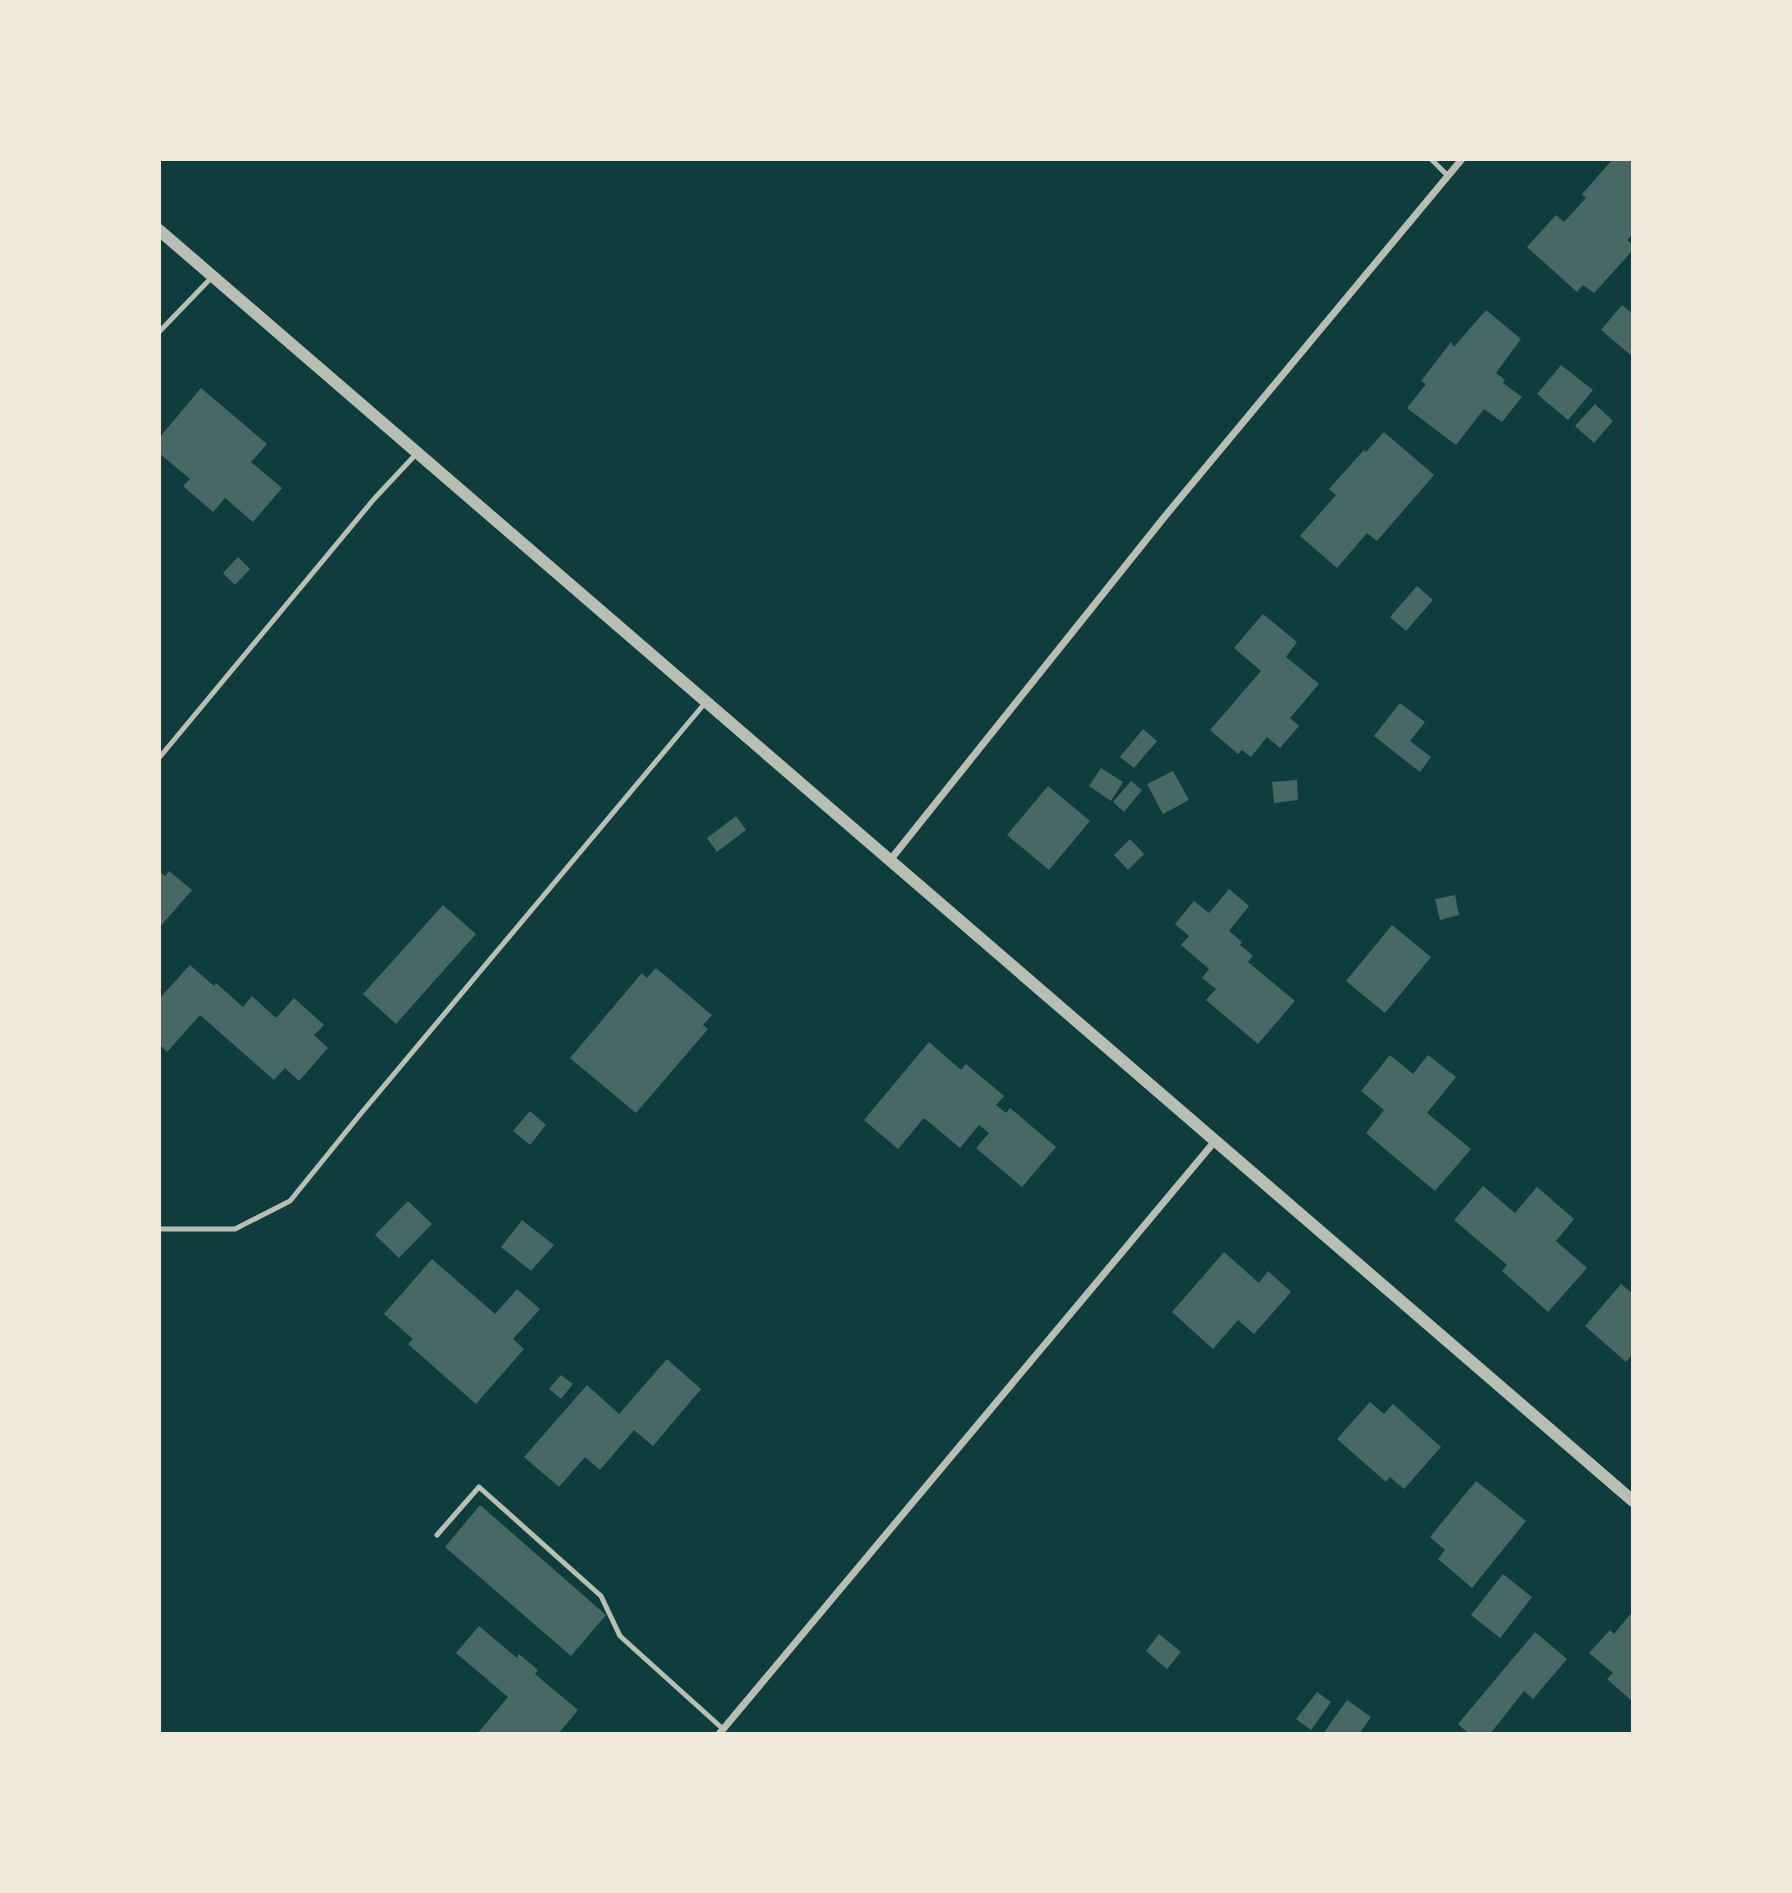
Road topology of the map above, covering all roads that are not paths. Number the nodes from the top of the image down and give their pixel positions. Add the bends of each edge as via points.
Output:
1 (1431, 159) edge
2 (1462, 159) edge
3 (1448, 176) junction
4 (159, 230) edge
5 (213, 276) junction
6 (159, 332) edge
7 (418, 452) junction
8 (707, 701) junction
9 (159, 758) edge
10 (891, 859) junction
11 (1215, 1141) junction
12 (159, 1229) edge
13 (1633, 1501) edge
14 (437, 1535) dead end
15 (721, 1731) edge

1 - 3 lane
2 - 3 street
3 - 10 street via 1166,515
4 - 5 street
5 - 6 lane
5 - 7 street
7 - 8 street
7 - 9 lane
8 - 10 street
8 - 12 lane via 290,1201 235,1229
10 - 11 street
11 - 13 street
11 - 15 street
14 - 15 lane via 480,1487 601,1596 621,1636

